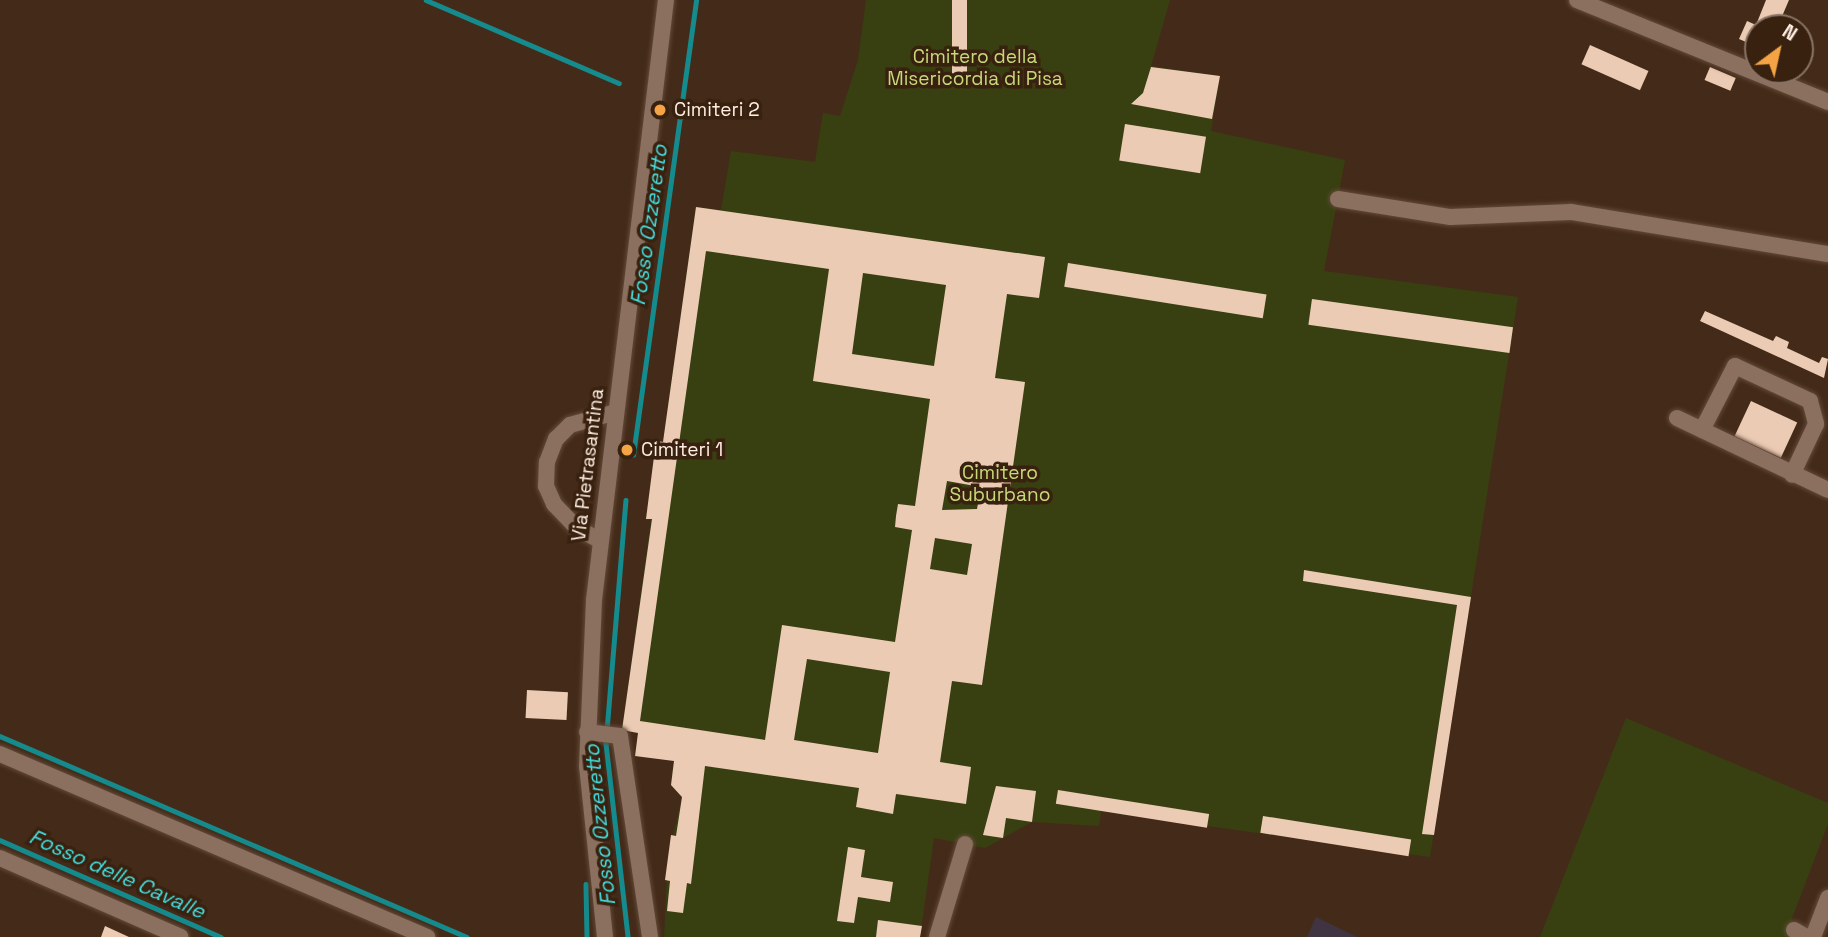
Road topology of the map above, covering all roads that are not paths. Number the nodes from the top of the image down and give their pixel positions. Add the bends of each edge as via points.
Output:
1 (666, 0) edge
2 (1577, 0) edge
3 (1828, 102) edge
4 (1338, 199) dead end
5 (1828, 254) edge
6 (616, 412) junction
7 (1677, 418) dead end
8 (1702, 430) junction
9 (1792, 475) junction
10 (1828, 490) edge
11 (600, 540) junction
12 (592, 733) junction
13 (0, 754) edge
14 (965, 844) dead end
15 (0, 858) edge
16 (1828, 898) edge
17 (181, 937) edge
18 (427, 937) edge
19 (605, 937) edge
20 (650, 937) edge
21 (937, 937) edge
22 (1813, 937) edge

1 - 6 street, Via Pietrasantina
2 - 3 street
4 - 5 street via 1451,217 1571,212
6 - 11 street, Via Pietrasantina
6 - 11 street via 570,425 556,439 547,462 546,486 554,504 577,528
7 - 8 street
8 - 9 street
8 - 9 street via 1735,366 1810,401 1816,424
9 - 10 street
11 - 12 street, Via Pietrasantina
12 - 19 street, Via Pietrasantina
12 - 20 street via 620,736
13 - 18 street
14 - 21 street
15 - 17 street
16 - 22 street

